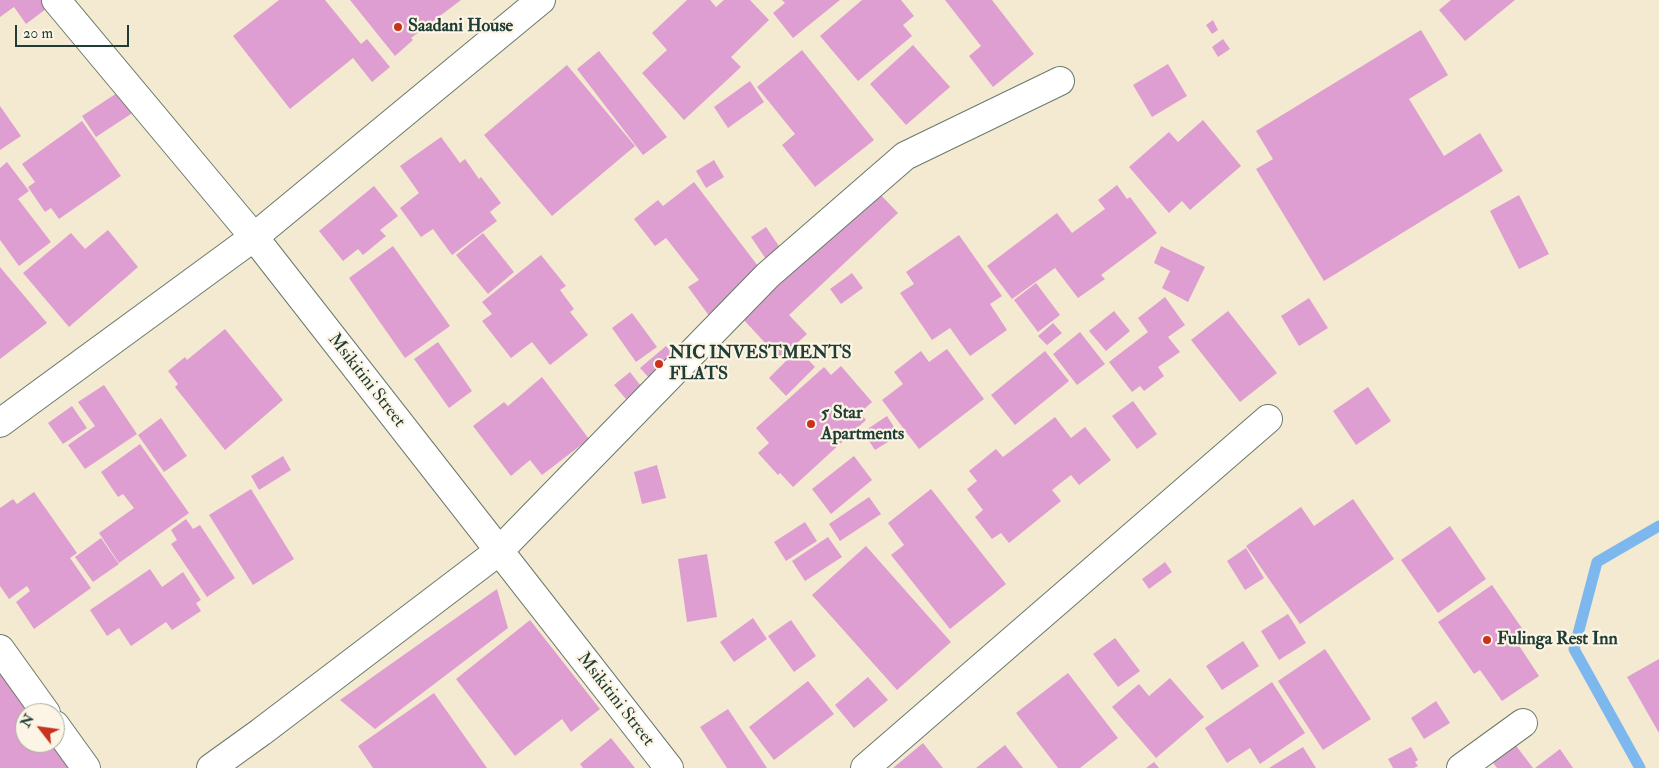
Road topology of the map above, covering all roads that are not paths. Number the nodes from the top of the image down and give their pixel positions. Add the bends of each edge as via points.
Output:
1 (56, 0) edge
2 (541, 0) edge
3 (1060, 81) dead end
4 (254, 237) junction
5 (1268, 419) dead end
6 (0, 423) edge
7 (499, 551) junction
8 (0, 649) edge
9 (39, 703) edge
10 (1523, 723) dead end
11 (65, 739) edge
12 (86, 768) edge
13 (211, 768) edge
14 (668, 768) edge
15 (865, 768) edge
16 (1461, 768) edge

1 - 4 street, Msikitini Street
2 - 4 street
3 - 7 street via 905,156 768,275
4 - 6 street
4 - 7 street, Msikitini Street
5 - 15 street
7 - 13 street
7 - 14 street, Msikitini Street
8 - 9 street
10 - 16 street
11 - 12 street

